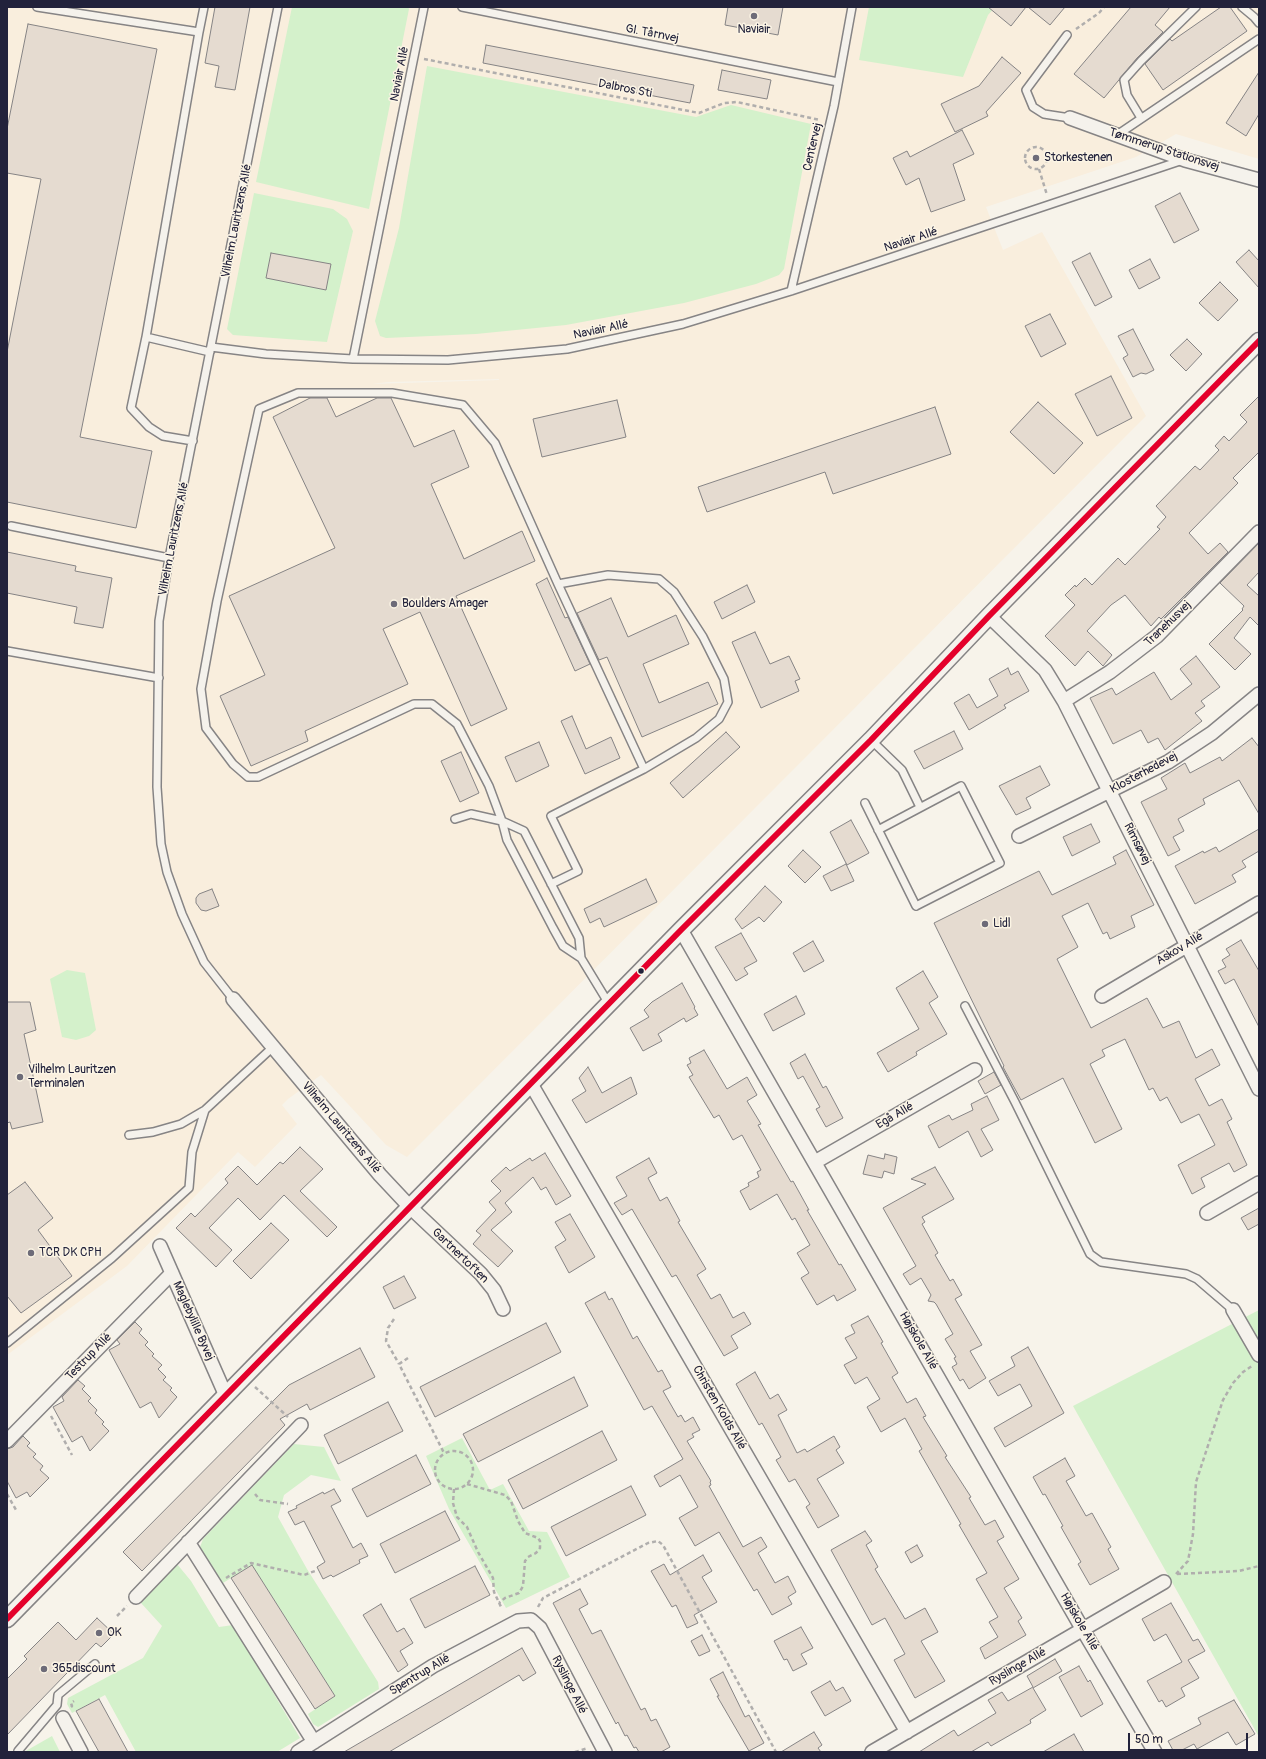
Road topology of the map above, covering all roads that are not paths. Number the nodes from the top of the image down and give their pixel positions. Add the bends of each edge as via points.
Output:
1 (37, 7) edge
2 (204, 7) edge
3 (278, 7) edge
4 (424, 7) edge
5 (462, 7) edge
6 (852, 7) edge
7 (1196, 7) edge
8 (1242, 7) edge
9 (1259, 23) edge
10 (199, 32) junction
11 (1067, 35) road end
12 (1259, 39) edge
13 (838, 82) junction
14 (1070, 118) joint
15 (1141, 118) junction
16 (1116, 135) junction
17 (1185, 160) junction
18 (1259, 180) edge
19 (791, 291) junction
20 (146, 337) junction
21 (1259, 341) edge
22 (211, 349) junction
23 (353, 359) junction
24 (193, 441) junction
25 (11, 526) dead end
26 (1259, 532) edge
27 (169, 558) junction
28 (558, 584) junction
29 (989, 616) junction
30 (7, 651) edge
31 (159, 678) junction
32 (1259, 694) edge
33 (1064, 701) junction
34 (871, 740) junction
35 (644, 769) junction
36 (1111, 791) junction
37 (865, 803) dead end
38 (920, 807) junction
39 (455, 819) dead end
40 (502, 821) junction
41 (878, 830) junction
42 (1018, 836) dead end
43 (551, 884) junction
44 (1259, 903) edge
45 (681, 930) junction
46 (1188, 944) junction
47 (581, 958) junction
48 (1102, 996) dead end
49 (233, 999) joint
50 (609, 1004) junction
51 (965, 1006) dead end
52 (273, 1048) junction
53 (975, 1070) dead end
54 (531, 1084) junction
55 (1259, 1089) edge
56 (205, 1110) junction
57 (129, 1135) dead end
58 (815, 1162) junction
59 (1259, 1183) edge
60 (410, 1207) junction
61 (1207, 1213) dead end
62 (160, 1246) dead end
63 (172, 1273) junction
64 (503, 1309) dead end
65 (1233, 1310) joint
66 (7, 1343) edge
67 (1256, 1360) edge
68 (226, 1396) junction
69 (300, 1426) road end
70 (7, 1441) edge
71 (188, 1542) junction
72 (1164, 1582) road end
73 (136, 1598) dead end
74 (7, 1619) edge
75 (531, 1620) joint
76 (1083, 1630) junction
77 (95, 1664) dead end
78 (63, 1718) dead end
79 (906, 1732) junction
80 (314, 1742) junction
81 (18, 1751) dead end
82 (82, 1752) edge
83 (298, 1752) edge
84 (605, 1752) edge
85 (872, 1752) edge
86 (1155, 1752) edge

1 - 10 lane
2 - 10 lane
3 - 22 lane, Vilhelm Lauritzens Allé
4 - 23 lane, Naviair Allé
5 - 13 lane, Gl. Tårnvej
6 - 13 lane, Centervej
7 - 15 lane via 1124,80 1127,95
8 - 9 lane
10 - 20 lane
11 - 14 lane via 1026,90 1033,107 1044,114
12 - 15 lane
13 - 19 lane, Centervej
14 - 16 street, Tømmerup Stationsvej
15 - 16 lane
16 - 17 street, Tømmerup Stationsvej
17 - 18 street, Tømmerup Stationsvej
17 - 19 lane, Naviair Allé
19 - 23 lane, Naviair Allé via 683,324 567,349 448,360
20 - 22 lane
20 - 24 lane via 131,408 149,427 163,436
21 - 29 street
22 - 23 lane
22 - 24 lane, Vilhelm Lauritzens Allé
24 - 27 lane, Vilhelm Lauritzens Allé
25 - 27 lane
26 - 33 street, Tranehusvej via 1157,636 1110,672
27 - 31 lane, Vilhelm Lauritzens Allé via 159,622
28 - 35 lane
28 - 35 lane via 608,575 659,579 674,592 703,637 724,679 728,702 718,719 696,738
28 - 40 lane via 495,443 463,406 392,393 298,393 259,409 217,601 201,689 206,728 233,764 248,777 258,777 414,704 432,704 457,724 489,786
29 - 33 street, Rimsøvej via 1045,670
29 - 34 street
30 - 31 lane
31 - 49 lane, Vilhelm Lauritzens Allé via 158,787 161,844 167,872 182,914 204,962
32 - 36 street, Klosterhedevej via 1199,742 1168,762
33 - 36 street, Rimsøvej
34 - 38 lane via 902,770
34 - 45 street
35 - 43 lane via 551,816 578,871
36 - 42 street, Klosterhedevej
36 - 46 street, Rimsøvej
37 - 41 lane
38 - 41 lane
38 - 41 lane via 961,786 1000,863 916,906
39 - 40 lane via 471,814
40 - 43 lane via 524,831
40 - 47 lane via 507,840 563,946
43 - 47 lane via 579,938
44 - 46 street, Askov Allé
45 - 50 street
45 - 58 street, Højskole Allé
46 - 48 street, Askov Allé
46 - 55 street, Rimsøvej
47 - 50 lane
49 - 52 street, Vilhelm Lauritzens Allé
50 - 54 street
51 - 65 lane via 1090,1254 1101,1262 1186,1274
52 - 56 lane
52 - 60 street, Vilhelm Lauritzens Allé
53 - 58 street, Egå Allé
54 - 60 street
54 - 79 street, Christen Kolds Allé
56 - 57 lane via 181,1124 153,1132
56 - 66 lane via 192,1152 189,1188 112,1258
58 - 76 street, Højskole Allé
59 - 61 street
60 - 64 street, Gartnertoften via 481,1274 494,1290
60 - 68 street
62 - 63 street, Maglebylille Byvej
63 - 68 street, Maglebylille Byvej
63 - 70 street, Testrup Allé
65 - 67 street
68 - 74 street
69 - 71 street
71 - 73 street
71 - 80 street
72 - 76 street, Ryslinge Allé
75 - 80 street, Spentrup Allé via 518,1621 433,1666
75 - 84 street, Ryslinge Allé via 540,1628
76 - 79 street, Ryslinge Allé
76 - 86 street, Højskole Allé
77 - 81 lane via 58,1695 57,1705
78 - 82 street
79 - 85 street, Ryslinge Allé
80 - 83 street, Spentrup Allé

